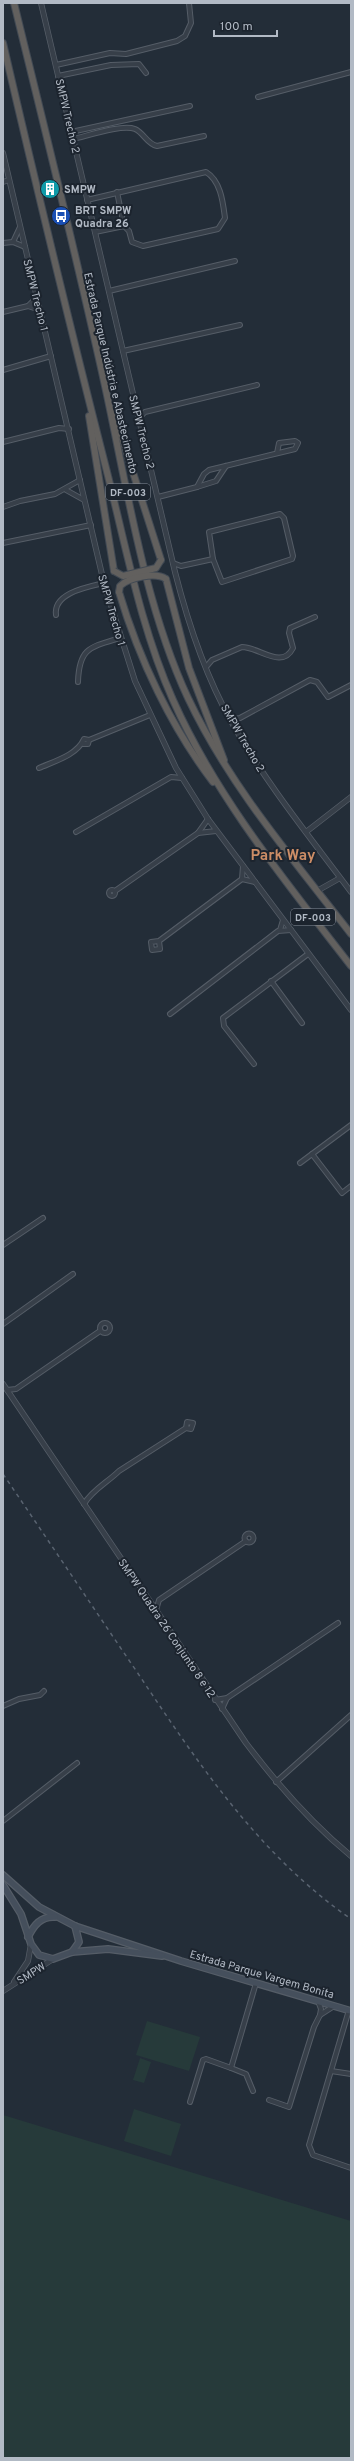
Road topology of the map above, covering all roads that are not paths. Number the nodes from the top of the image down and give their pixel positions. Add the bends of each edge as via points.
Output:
1 (40, 3) edge
2 (189, 3) edge
3 (15, 4) edge
4 (3, 43) edge
5 (56, 65) junction
6 (351, 72) edge
7 (146, 73) dead end
8 (58, 76) junction
9 (258, 96) dead end
10 (190, 106) dead end
11 (71, 132) junction
12 (204, 136) dead end
13 (73, 139) junction
14 (3, 153) edge
15 (10, 180) junction
16 (3, 182) edge
17 (117, 192) junction
18 (87, 200) junction
19 (124, 226) junction
20 (20, 227) junction
21 (95, 232) junction
22 (13, 242) junction
23 (3, 243) edge
24 (25, 247) junction
25 (235, 261) dead end
26 (109, 291) junction
27 (37, 297) junction
28 (28, 306) junction
29 (40, 310) junction
30 (3, 312) edge
31 (240, 325) dead end
32 (123, 351) junction
33 (51, 356) junction
34 (3, 370) edge
35 (105, 385) junction
36 (257, 385) dead end
37 (85, 390) junction
38 (137, 409) junction
39 (145, 412) junction
40 (139, 418) junction
41 (67, 422) junction
42 (59, 428) junction
43 (69, 429) junction
44 (3, 442) edge
45 (277, 453) junction
46 (226, 466) junction
47 (80, 480) junction
48 (197, 488) junction
49 (66, 490) junction
50 (158, 497) junction
51 (84, 500) junction
52 (3, 507) edge
53 (91, 525) junction
54 (3, 543) edge
55 (213, 559) junction
56 (173, 563) junction
57 (181, 566) junction
58 (175, 572) junction
59 (104, 582) junction
60 (56, 615) dead end
61 (315, 617) dead end
62 (120, 638) junction
63 (202, 659) junction
64 (212, 660) junction
65 (206, 667) junction
66 (78, 682) dead end
67 (351, 685) edge
68 (150, 715) junction
69 (240, 718) junction
70 (230, 720) junction
71 (234, 726) junction
72 (225, 766) junction
73 (39, 768) dead end
74 (176, 768) junction
75 (171, 777) junction
76 (182, 778) junction
77 (223, 793) junction
78 (351, 797) edge
79 (208, 819) junction
80 (216, 830) junction
81 (76, 832) dead end
82 (306, 832) junction
83 (198, 833) junction
84 (243, 866) junction
85 (340, 878) junction
86 (242, 879) junction
87 (255, 882) junction
88 (115, 891) dead end
89 (318, 891) junction
90 (351, 892) edge
91 (283, 920) junction
92 (280, 930) junction
93 (291, 930) junction
94 (351, 934) edge
95 (159, 941) dead end
96 (308, 954) junction
97 (351, 966) edge
98 (271, 981) junction
99 (351, 1010) edge
100 (170, 1014) dead end
101 (302, 1022) dead end
102 (254, 1064) dead end
103 (351, 1125) edge
104 (312, 1154) junction
105 (300, 1163) dead end
106 (351, 1186) edge
107 (43, 1218) dead end
108 (3, 1245) edge
109 (73, 1274) dead end
110 (3, 1324) edge
111 (100, 1331) dead end
112 (3, 1384) edge
113 (7, 1390) junction
114 (16, 1390) junction
115 (12, 1398) junction
116 (186, 1428) dead end
117 (89, 1495) junction
118 (79, 1496) junction
119 (84, 1504) junction
120 (246, 1541) dead end
121 (148, 1599) junction
122 (159, 1601) junction
123 (156, 1610) junction
124 (338, 1623) dead end
125 (44, 1691) dead end
126 (227, 1698) junction
127 (215, 1700) junction
128 (3, 1706) edge
129 (222, 1709) junction
130 (351, 1715) edge
131 (77, 1763) dead end
132 (276, 1782) junction
133 (3, 1821) edge
134 (351, 1856) edge
135 (3, 1875) edge
136 (3, 1885) edge
137 (55, 1916) junction
138 (75, 1926) junction
139 (28, 1937) junction
140 (30, 1944) junction
141 (72, 1952) junction
142 (168, 1956) junction
143 (53, 1959) junction
144 (256, 1983) junction
145 (8, 1988) junction
146 (3, 1991) edge
147 (318, 2000) junction
148 (334, 2005) junction
149 (350, 2010) edge
150 (320, 2016) junction
151 (231, 2068) junction
152 (331, 2071) junction
153 (351, 2074) edge
154 (253, 2091) dead end
155 (269, 2100) dead end
156 (190, 2102) dead end
157 (351, 2168) edge

1 - 5 street, SMPW Trecho 2
2 - 5 street via 191,23 185,36 177,41 126,54 110,53
3 - 35 highway, Estrada Parque Indústria e Abastecimento / DF-003
4 - 37 highway, DF-003
5 - 8 street, SMPW Trecho 2
6 - 9 street
7 - 8 street via 139,64 111,65
8 - 11 street, SMPW Trecho 2
10 - 11 street
11 - 13 street, SMPW Trecho 2
12 - 13 street via 157,146 139,132 125,127
13 - 18 street, SMPW Trecho 2
14 - 15 street, SMPW Trecho 1
15 - 16 street
15 - 20 street, SMPW Trecho 1
17 - 18 street
17 - 19 street
17 - 19 street via 206,172 215,180 222,199 225,218 218,229 143,246 132,242 129,231
18 - 21 street, SMPW Trecho 2
19 - 21 street
20 - 22 street
20 - 24 street, SMPW Trecho 1
21 - 26 street, SMPW Trecho 2
22 - 23 street
22 - 24 street
24 - 27 street, SMPW Trecho 1
25 - 26 street
26 - 32 street, SMPW Trecho 2
27 - 28 street
27 - 29 street, SMPW Trecho 1
28 - 29 street
28 - 30 street
29 - 33 street, SMPW Trecho 1
31 - 32 street
32 - 38 street, SMPW Trecho 2
33 - 34 street
33 - 41 street, SMPW Trecho 1
35 - 37 highway, bridge via 161,560 156,568 123,576 114,571
35 - 72 highway, Estrada Parque Indústria e Abastecimento / DF-003 via 148,580 165,637 186,695
36 - 39 street
37 - 77 highway, DF-003 via 153,653 193,741
38 - 39 street
38 - 40 street, SMPW Trecho 2
39 - 40 street
40 - 50 street, SMPW Trecho 2
41 - 42 street
41 - 43 street, SMPW Trecho 1
42 - 43 street
42 - 44 street
43 - 47 street, SMPW Trecho 1
45 - 45 street via 279,443 298,443 295,449
45 - 46 street
46 - 48 street via 216,481
46 - 48 street via 207,472
47 - 49 street
47 - 51 street, SMPW Trecho 1
48 - 50 street
49 - 51 street
49 - 52 street
50 - 56 street, SMPW Trecho 2
51 - 53 street, SMPW Trecho 1
53 - 54 street
53 - 59 street, SMPW Trecho 1
55 - 55 street via 224,583 290,560 293,556 283,516 280,514 210,531
55 - 57 street
56 - 57 street
56 - 58 street, SMPW Trecho 2
57 - 58 street
58 - 63 street, SMPW Trecho 2
59 - 60 street via 71,593 55,608
59 - 62 street, SMPW Trecho 1
61 - 64 street via 290,628 293,648 286,655 273,658 242,647
62 - 66 street via 95,646 86,653 78,664
62 - 68 street, SMPW Trecho 1
63 - 64 street
63 - 65 street, SMPW Trecho 2
64 - 65 street
65 - 70 street, SMPW Trecho 2
67 - 69 street via 328,697 317,682 310,680
68 - 73 street via 89,740 88,744 83,744 74,752
68 - 74 street, SMPW Trecho 1
69 - 70 street
69 - 71 street
70 - 71 street, SMPW Trecho 2
71 - 82 street, SMPW Trecho 2 via 271,786
72 - 77 highway, bridge via 224,757 189,668 166,579 155,574 131,580 120,586 119,592 140,651 172,717 203,770
72 - 89 highway, Estrada Parque Indústria e Abastecimento / DF-003 via 256,813
74 - 75 street
74 - 76 street, SMPW Trecho 1
75 - 76 street
75 - 81 street
76 - 79 street, SMPW Trecho 1
77 - 97 highway, DF-003
78 - 82 street
79 - 80 street, SMPW Trecho 1
79 - 83 street
80 - 83 street
80 - 84 street, SMPW Trecho 1
82 - 85 street, SMPW Trecho 2
83 - 88 street
84 - 86 street
84 - 87 street, SMPW Trecho 1
85 - 89 street
85 - 90 street, SMPW Trecho 2
86 - 87 street
86 - 95 street
87 - 91 street, SMPW Trecho 1
89 - 94 highway, Estrada Parque Indústria e Abastecimento / DF-003
91 - 92 street
91 - 93 street, SMPW Trecho 1
92 - 93 street
92 - 100 street
93 - 96 street, SMPW Trecho 1
96 - 98 street
96 - 99 street, SMPW Trecho 1
98 - 101 street
98 - 102 street via 222,1018 224,1026
103 - 104 street
104 - 105 street
104 - 106 street via 342,1193
107 - 108 street
109 - 110 street
111 - 114 street
112 - 113 street, SMPW Quadra 26 Conjunto 8 e 12
113 - 114 street
113 - 115 street, SMPW Quadra 26 Conjunto 8 e 12
114 - 115 street
115 - 118 street, SMPW Quadra 26 Conjunto 8 e 12
116 - 117 street via 119,1471 113,1479
117 - 118 street
117 - 119 street
118 - 119 street, SMPW Quadra 26 Conjunto 8 e 12
119 - 121 street, SMPW Quadra 26 Conjunto 8 e 12
120 - 122 street
121 - 122 street
121 - 123 street, SMPW Quadra 26 Conjunto 8 e 12
122 - 123 street
123 - 127 street, SMPW Quadra 26 Conjunto 8 e 12
124 - 126 street
125 - 128 street via 40,1695 19,1699
126 - 127 street
126 - 129 street
127 - 129 street, SMPW Quadra 26 Conjunto 8 e 12
129 - 132 street, SMPW Quadra 26 Conjunto 8 e 12
130 - 132 street
131 - 133 street
132 - 134 street, SMPW Quadra 26 Conjunto 8 e 12
135 - 137 main road, Estrada Parque Vargem Bonita via 26,1897
136 - 139 main road via 21,1914
137 - 138 main road, Estrada Parque Vargem Bonita
137 - 139 main road via 42,1919 35,1924
138 - 141 main road via 78,1942
138 - 142 main road, Estrada Parque Vargem Bonita
139 - 140 main road
140 - 143 main road via 39,1955
140 - 145 street, SMPW via 28,1961
141 - 142 main road, Estrada Parque Vargem Bonita via 108,1949
141 - 143 main road, Estrada Parque Vargem Bonita
142 - 144 main road, Estrada Parque Vargem Bonita
143 - 145 street, SMPW
144 - 147 main road, Estrada Parque Vargem Bonita
144 - 151 street
145 - 146 street, SMPW
147 - 148 main road, Estrada Parque Vargem Bonita
147 - 150 street
148 - 149 main road, Estrada Parque Vargem Bonita
148 - 150 street
149 - 152 street
150 - 155 street via 314,2027 289,2107
151 - 154 street via 246,2074
151 - 156 street via 203,2060
152 - 153 street
152 - 157 street via 309,2145 313,2155

